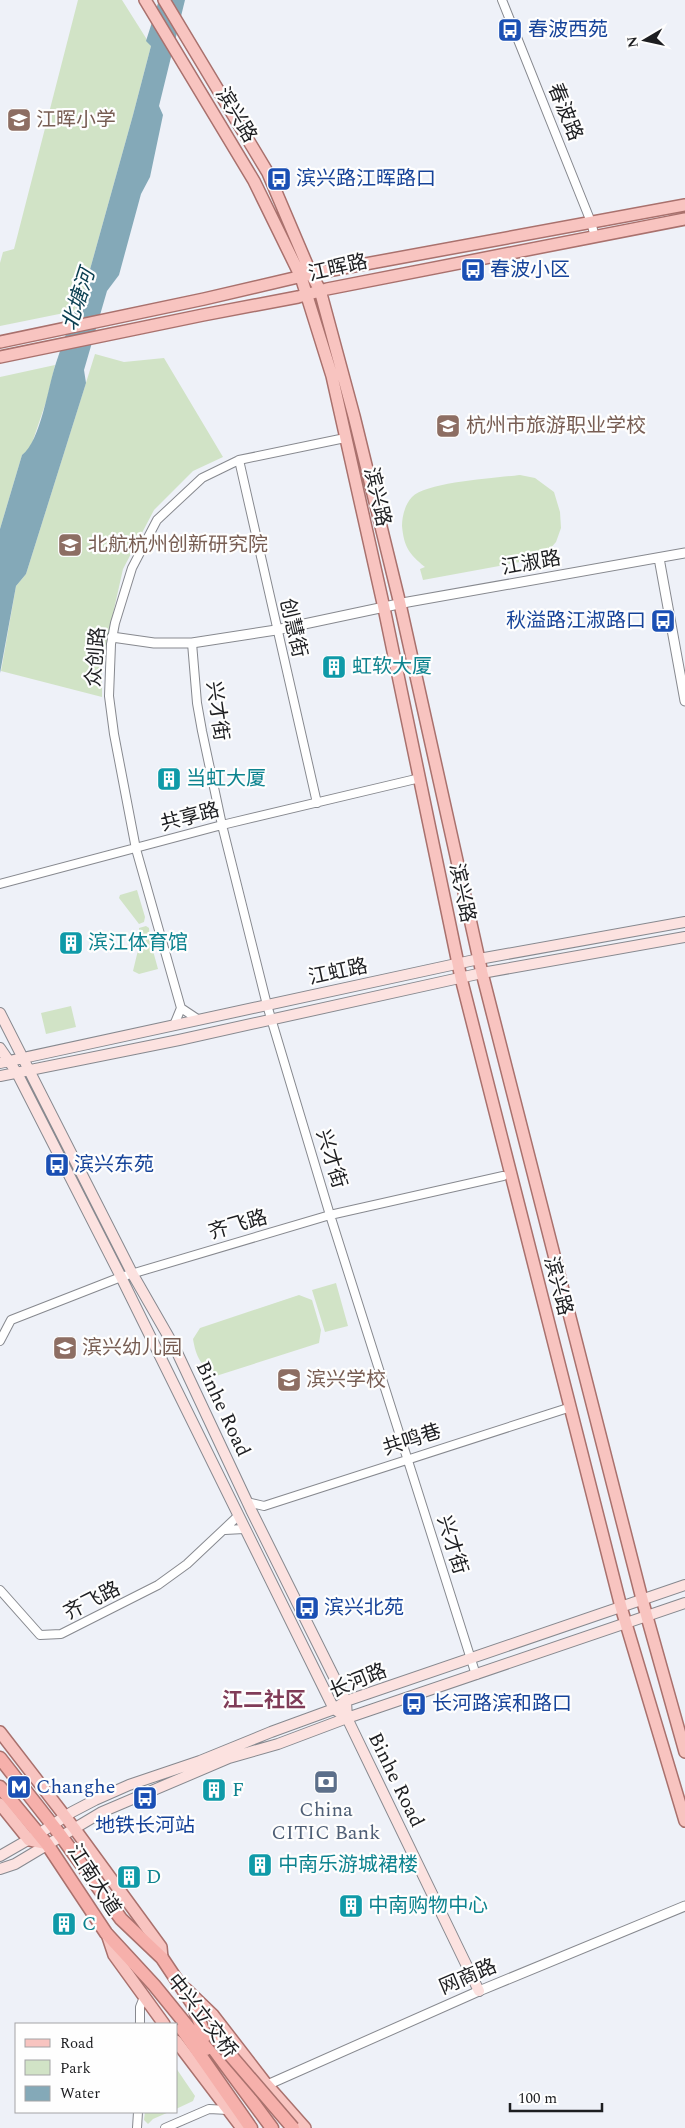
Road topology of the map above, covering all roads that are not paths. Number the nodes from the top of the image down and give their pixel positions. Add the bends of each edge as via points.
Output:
1 (145, 0) edge
2 (164, 0) edge
3 (502, 0) edge
4 (685, 204) edge
5 (685, 219) edge
6 (591, 222) junction
7 (595, 236) junction
8 (306, 275) junction
9 (320, 290) junction
10 (306, 295) junction
11 (0, 342) edge
12 (0, 358) edge
13 (345, 438) junction
14 (238, 460) junction
15 (685, 553) edge
16 (659, 558) junction
17 (400, 604) junction
18 (384, 608) junction
19 (276, 630) junction
20 (112, 637) junction
21 (192, 642) junction
22 (685, 701) edge
23 (420, 778) junction
24 (317, 803) junction
25 (222, 825) junction
26 (136, 849) junction
27 (0, 884) edge
28 (685, 922) edge
29 (685, 937) edge
30 (479, 959) junction
31 (458, 964) junction
32 (482, 973) junction
33 (461, 978) junction
34 (267, 1005) junction
35 (181, 1008) junction
36 (0, 1013) edge
37 (272, 1019) junction
38 (199, 1020) junction
39 (174, 1025) junction
40 (0, 1048) edge
41 (23, 1059) junction
42 (4, 1062) edge
43 (29, 1070) junction
44 (17, 1073) junction
45 (0, 1076) edge
46 (503, 1176) dead end
47 (330, 1215) junction
48 (132, 1273) junction
49 (121, 1277) junction
50 (0, 1341) edge
51 (571, 1407) junction
52 (408, 1458) junction
53 (247, 1502) junction
54 (264, 1506) junction
55 (238, 1516) junction
56 (256, 1521) junction
57 (244, 1529) junction
58 (225, 1530) junction
59 (685, 1585) edge
60 (0, 1590) edge
61 (642, 1599) junction
62 (685, 1603) edge
63 (621, 1607) junction
64 (647, 1616) junction
65 (626, 1624) junction
66 (470, 1659) junction
67 (476, 1675) junction
68 (346, 1701) junction
69 (334, 1709) junction
70 (346, 1718) junction
71 (0, 1732) edge
72 (685, 1752) edge
73 (0, 1758) edge
74 (0, 1787) edge
75 (0, 1804) edge
76 (64, 1817) junction
77 (685, 1821) edge
78 (74, 1828) junction
79 (56, 1831) junction
80 (39, 1839) junction
81 (0, 1856) edge
82 (0, 1869) edge
83 (685, 1906) edge
84 (106, 1932) junction
85 (162, 1958) junction
86 (178, 1980) junction
87 (479, 1991) junction
88 (144, 1996) junction
89 (154, 2010) junction
90 (140, 2014) junction
91 (140, 2023) edge
92 (163, 2023) edge
93 (204, 2042) junction
94 (178, 2044) edge
95 (267, 2085) junction
96 (209, 2086) junction
97 (209, 2109) junction
98 (228, 2110) junction
99 (138, 2113) edge
100 (137, 2128) edge
101 (165, 2128) edge
102 (242, 2128) edge
103 (252, 2128) edge
104 (263, 2128) edge
105 (272, 2128) edge
106 (293, 2128) edge
107 (305, 2128) edge

1 - 8 main road, 滨兴路 via 254,181
2 - 8 main road, 滨兴路 via 268,173
3 - 6 street, 春波路
4 - 6 main road, 江晖路
5 - 7 main road, 江晖路
6 - 7 street, 春波路
6 - 8 main road, 江晖路
7 - 9 main road, 江晖路
8 - 9 main road, 滨兴路
8 - 10 main road, 滨兴路
8 - 11 main road, 江晖路
9 - 10 main road, 江晖路
9 - 17 main road, 滨兴路
10 - 12 main road, 江晖路
10 - 13 main road, 滨兴路 via 332,376
13 - 14 street, 众创路
13 - 18 main road, 滨兴路
14 - 19 street, 创慧街
14 - 20 street, 众创路 via 202,478 157,520 132,568
15 - 16 street, 江淑路
16 - 17 street, 江淑路
16 - 22 street
17 - 18 street, 江淑路
17 - 30 main road, 滨兴路
18 - 19 street, 江淑路
18 - 23 main road, 滨兴路
19 - 21 street, 江淑路
19 - 24 street, 创慧街
20 - 21 street, 江淑路 via 154,643
20 - 26 street, 众创路 via 109,696
21 - 25 street, 兴才街 via 200,722
23 - 24 street, 共享路
23 - 31 main road, 滨兴路
24 - 25 street, 共享路
25 - 26 street, 共享路
25 - 34 street, 兴才街
26 - 27 street, 共享路
26 - 35 street, 众创路
28 - 30 main road, 江虹路
29 - 32 main road, 江虹路
30 - 31 main road, 江虹路
30 - 32 main road, 滨兴路
31 - 33 main road, 滨兴路
31 - 34 main road, 江虹路
32 - 33 main road, 江虹路
32 - 61 main road, 滨兴路
33 - 37 main road, 江虹路
33 - 51 main road, 滨兴路
34 - 37 street, 兴才街
34 - 38 main road, 江虹路
35 - 38 street
35 - 39 street
36 - 41 main road, Binhe Road
37 - 43 main road, 江虹路
37 - 47 street, 兴才街
38 - 39 main road, 江虹路
39 - 41 main road, 江虹路
40 - 42 main road, Binhe Road
41 - 42 main road, 江虹路
41 - 43 main road, Binhe Road
42 - 44 main road, Binhe Road
43 - 44 main road, 江虹路
43 - 48 main road, Binhe Road
44 - 45 main road, 江虹路
44 - 49 main road, Binhe Road
46 - 47 street, 齐飞路
47 - 48 street, 齐飞路
47 - 52 street, 兴才街
48 - 49 street, 齐飞路
48 - 53 main road, Binhe Road via 175,1348
49 - 50 street, 齐飞路 via 11,1320
49 - 55 main road, Binhe Road
51 - 52 street, 共鸣巷
51 - 63 main road, 滨兴路
52 - 54 street, 共鸣巷
52 - 66 street, 兴才街
53 - 54 street
53 - 56 main road, Binhe Road
54 - 56 street
55 - 57 main road, Binhe Road
55 - 58 street, 齐飞路
56 - 68 main road, Binhe Road
57 - 58 street
57 - 69 main road, Binhe Road
58 - 60 street, 齐飞路 via 158,1585 61,1634 40,1634
59 - 61 main road, 长河路
61 - 63 main road, 长河路
61 - 64 main road, 滨兴路
62 - 64 main road, 长河路
63 - 65 main road, 滨兴路
63 - 66 main road, 长河路
64 - 65 main road, 长河路
64 - 72 main road, 滨兴路
65 - 67 main road, 长河路
65 - 77 main road, 滨兴路
66 - 67 street, 兴才街
66 - 68 main road, 长河路
67 - 70 main road, 长河路
68 - 69 main road, 长河路
68 - 70 main road, Binhe Road
69 - 70 main road, Binhe Road
69 - 76 main road, 长河路 via 129,1785
70 - 78 main road, 长河路 via 278,1744 229,1758 102,1812
70 - 87 main road, Binhe Road
71 - 76 main road
73 - 79 highway
74 - 80 highway, 江南大道
75 - 80 main road
76 - 78 main road
76 - 79 main road, 长河路
78 - 79 main road, 长河路
78 - 85 main road via 161,1947
79 - 80 main road, 长河路
79 - 85 highway via 121,1919
80 - 81 main road, 长河路
80 - 82 main road, 长河路 via 15,1864
80 - 84 highway, 江南大道
83 - 87 street, 网商路
84 - 88 main road, 江南大道 via 114,1955
84 - 93 highway, 中兴立交桥
85 - 86 highway
86 - 93 highway via 192,2003
86 - 95 main road via 213,2015
87 - 95 street, 网商路
88 - 89 main road, 江南大道
88 - 90 street
89 - 90 street
89 - 92 main road, 江南大道
90 - 91 street
93 - 103 highway
93 - 104 highway, 中兴立交桥
93 - 105 highway
93 - 106 highway, bridge
94 - 96 main road
95 - 107 main road
96 - 97 street via 212,2096
96 - 98 main road
97 - 98 street
97 - 101 street
98 - 102 main road
99 - 100 street

